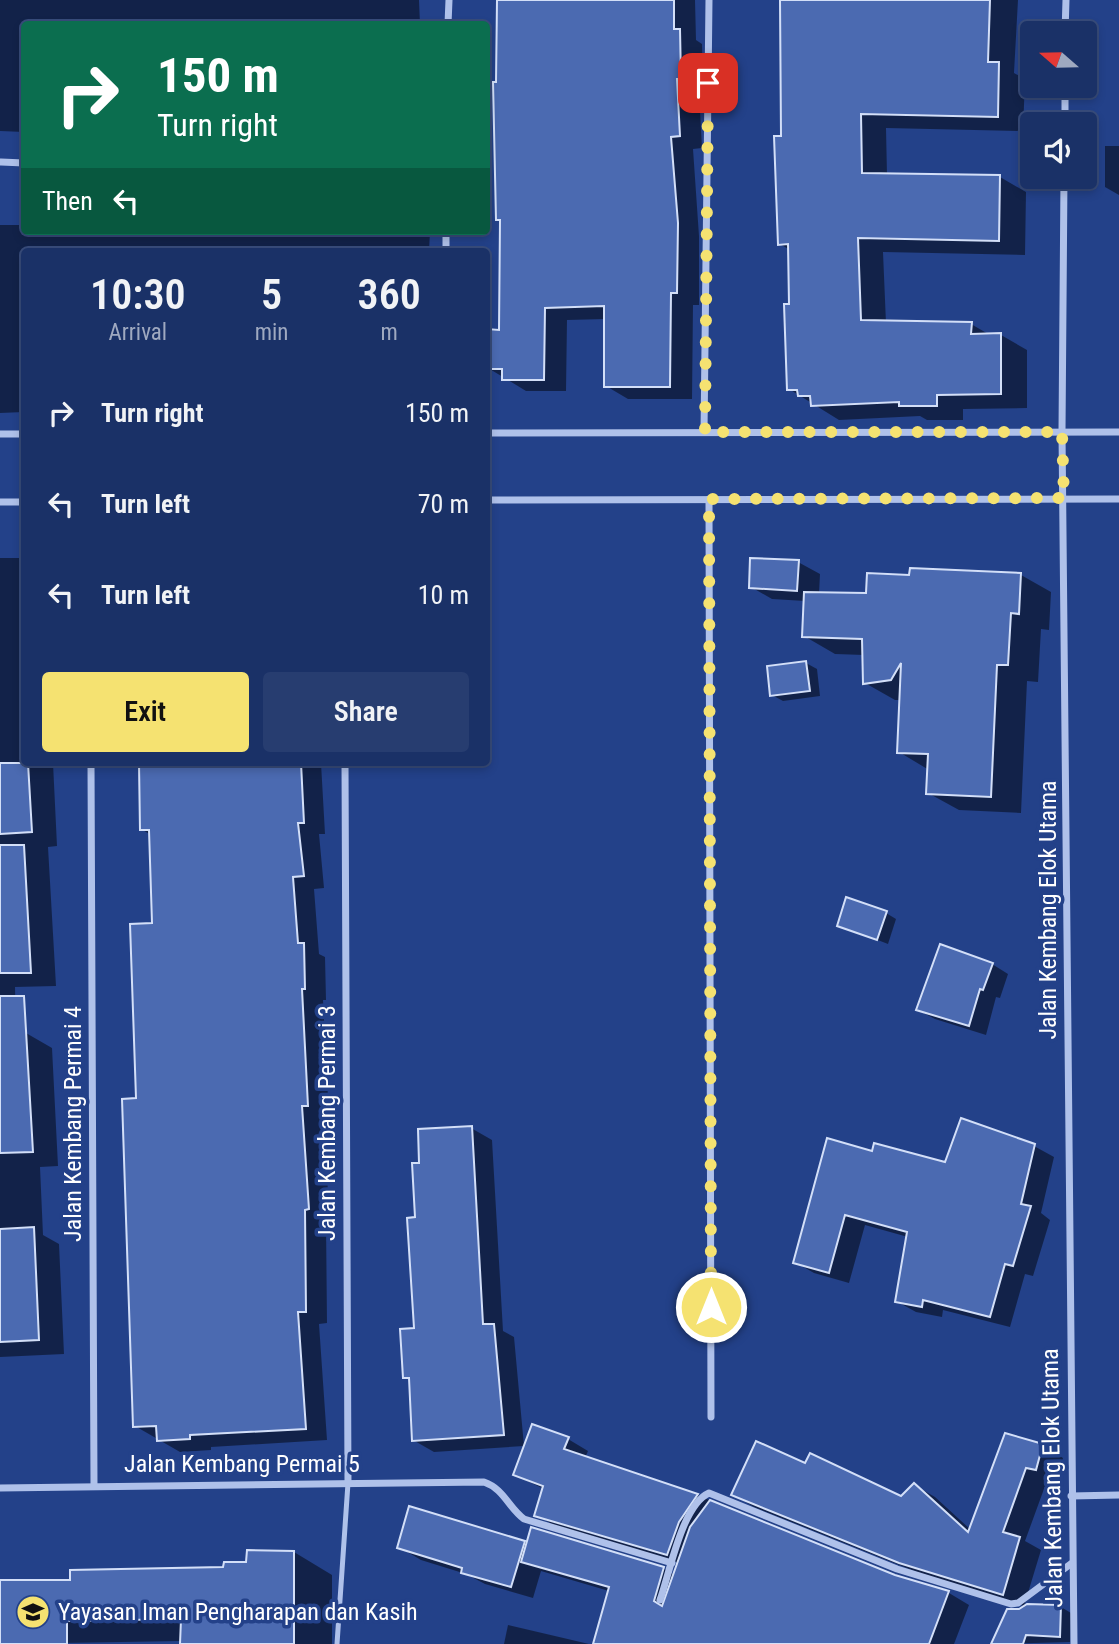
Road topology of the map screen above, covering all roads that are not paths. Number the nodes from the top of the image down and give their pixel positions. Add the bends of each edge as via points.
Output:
1 (449, 0) edge
2 (709, 0) edge
3 (1066, 0) edge
4 (448, 21) edge
5 (1065, 21) edge
6 (1, 162) edge
7 (21, 163) edge
8 (1064, 189) edge
9 (705, 432) junction
10 (1062, 432) junction
11 (1119, 432) edge
12 (490, 433) edge
13 (21, 434) edge
14 (0, 435) edge
15 (1064, 498) junction
16 (709, 499) junction
17 (1119, 499) edge
18 (490, 500) edge
19 (0, 502) edge
20 (21, 502) edge
21 (91, 766) edge
22 (345, 766) edge
23 (711, 1417) dead end
24 (348, 1483) junction
25 (94, 1485) junction
26 (0, 1488) edge
27 (1119, 1495) edge
28 (1071, 1496) junction
29 (672, 1563) junction
30 (1072, 1563) junction
31 (660, 1600) dead end
32 (337, 1644) edge
33 (1074, 1644) edge

1 - 4 street
2 - 9 street
3 - 5 street
6 - 7 street
8 - 10 street, Jalan Kembang Elok Utama
9 - 10 street
9 - 12 street
10 - 11 street
10 - 15 street, Jalan Kembang Elok Utama
13 - 14 street
15 - 16 street
15 - 17 street
15 - 28 street, Jalan Kembang Elok Utama
16 - 18 street
16 - 23 street
19 - 20 street
21 - 25 street, Jalan Kembang Permai 4
22 - 24 street, Jalan Kembang Permai 3
24 - 25 street, Jalan Kembang Permai 5
24 - 29 street, Jalan Kembang Permai 5 via 484,1482 495,1485 524,1519
24 - 32 lane
25 - 26 street, Jalan Kembang Permai 5
27 - 28 street
28 - 30 street, Jalan Kembang Elok Utama
29 - 30 street via 697,1499 709,1493 897,1569 999,1602 1018,1603
29 - 31 street
30 - 33 street, Jalan Kembang Elok Utama

